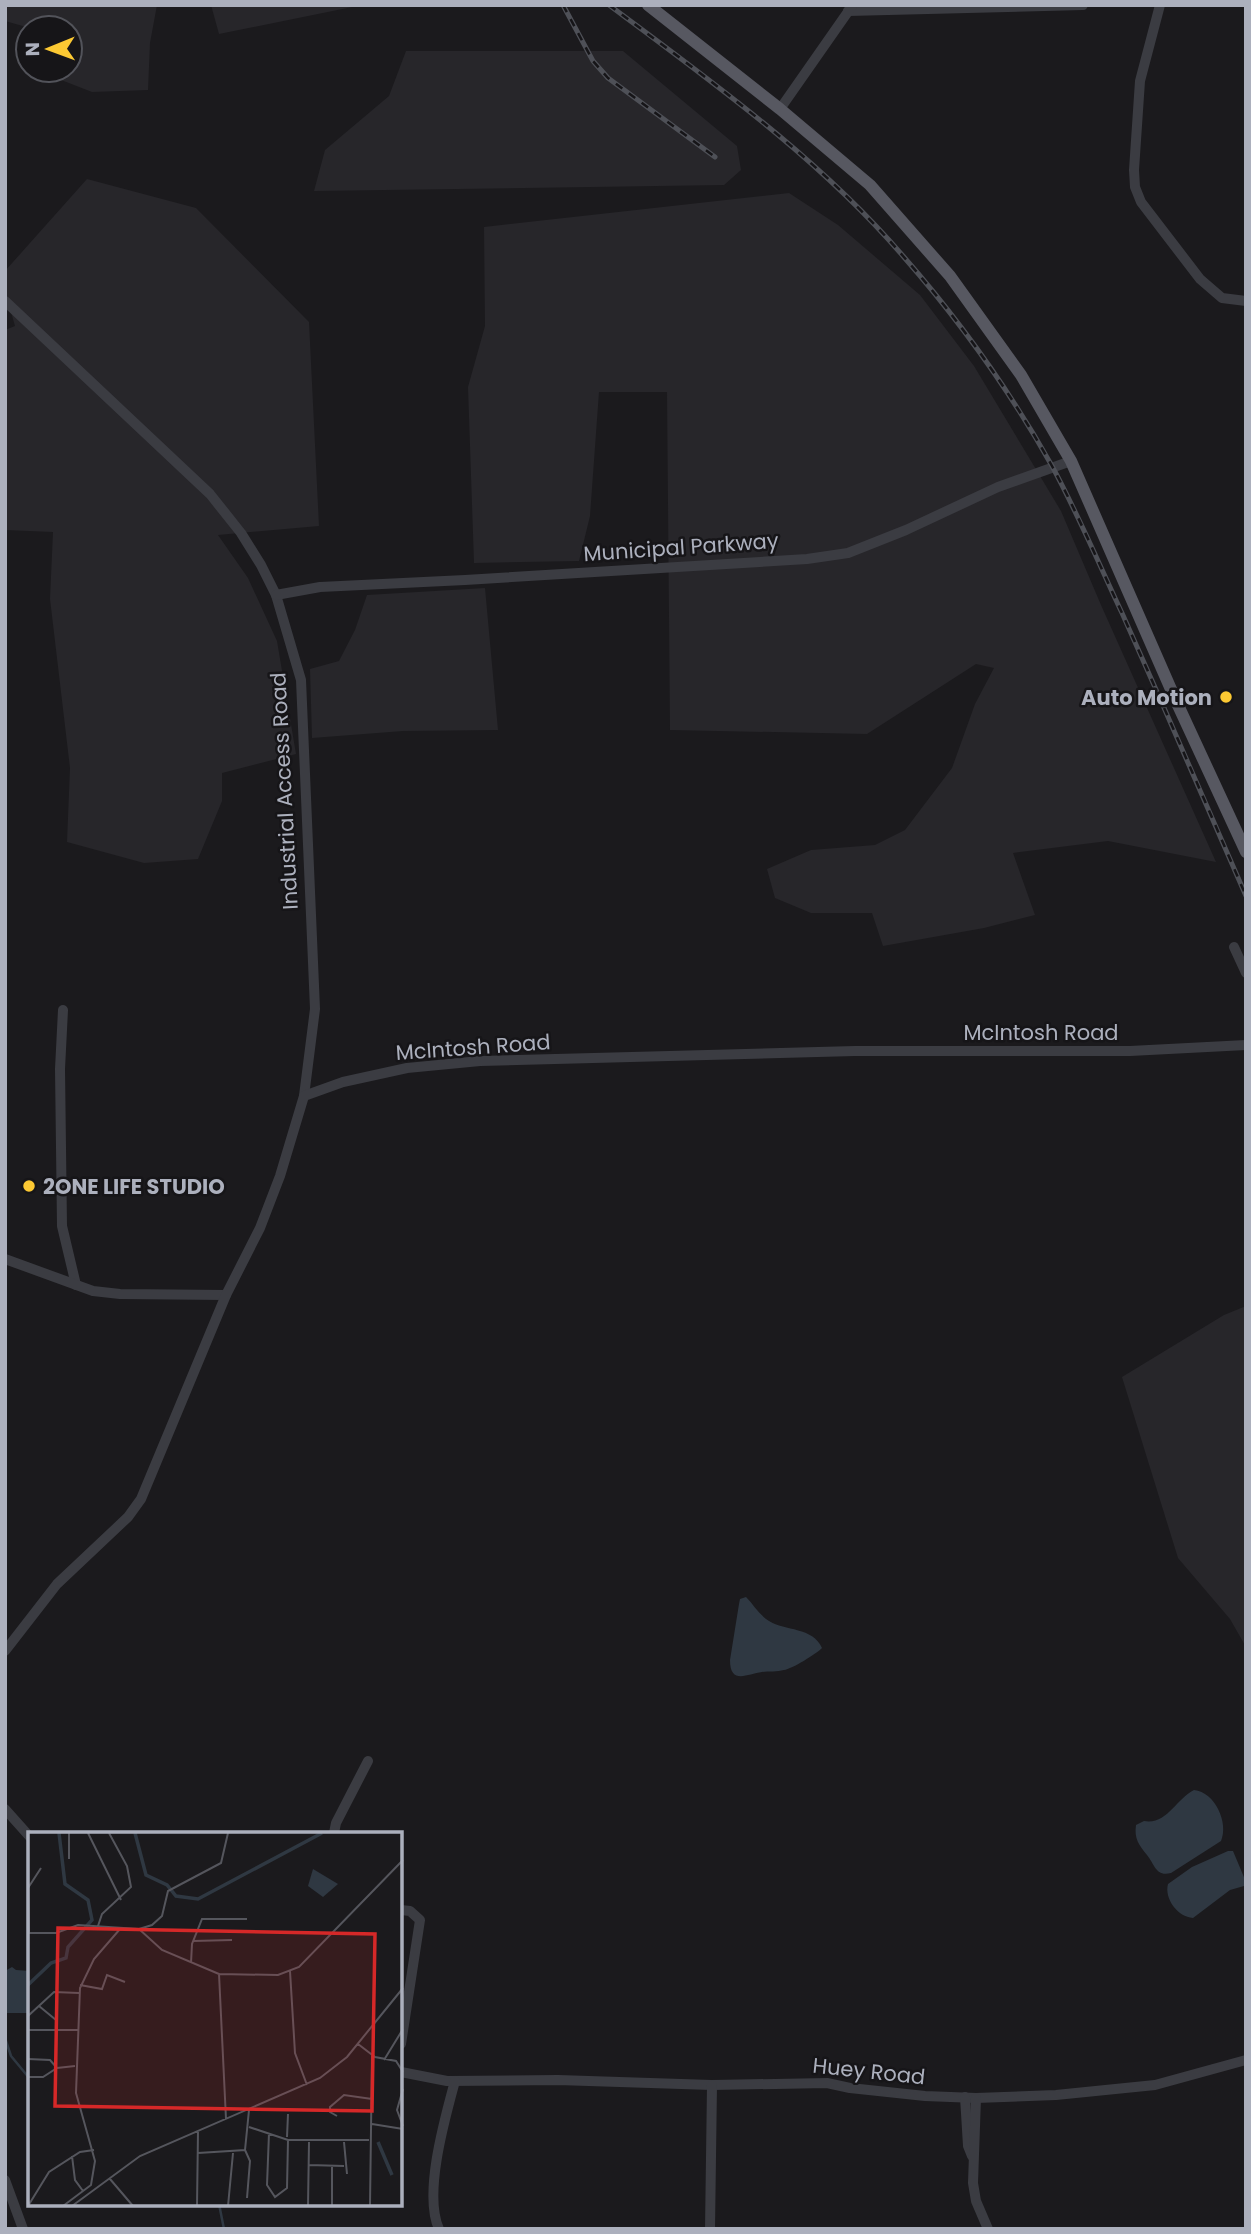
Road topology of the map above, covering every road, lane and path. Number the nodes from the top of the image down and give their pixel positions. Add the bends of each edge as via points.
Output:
1 (648, 5) edge
2 (1083, 5) edge
3 (1160, 5) edge
4 (850, 8) edge
5 (780, 109) junction
6 (5, 301) edge
7 (1246, 302) edge
8 (1071, 461) junction
9 (276, 595) junction
10 (1246, 852) edge
11 (1234, 947) dead end
12 (1246, 973) edge
13 (63, 1010) dead end
14 (1246, 1045) edge
15 (304, 1096) junction
16 (5, 1259) edge
17 (76, 1285) junction
18 (226, 1295) junction
19 (5, 1651) edge
20 (368, 1760) dead end
21 (5, 1809) edge
22 (334, 1832) edge
23 (28, 1835) edge
24 (402, 1910) edge
25 (402, 2037) edge
26 (1246, 2060) edge
27 (402, 2072) edge
28 (455, 2081) junction
29 (712, 2085) junction
30 (965, 2097) junction
31 (976, 2098) junction
32 (972, 2157) junction
33 (5, 2180) edge
34 (983, 2227) edge
35 (23, 2229) edge
36 (439, 2229) edge
37 (710, 2229) edge

1 - 5 main road
2 - 4 street
3 - 7 street via 1140,81 1135,187 1141,202 1200,279 1222,298
4 - 5 street
5 - 8 main road via 870,185 950,276 1021,375
6 - 9 street, Industrial Access Road via 210,494 242,533
8 - 9 street, Municipal Parkway via 998,487 848,553 320,587
8 - 10 main road
9 - 15 street, Industrial Access Road via 301,680 314,1009
11 - 12 street
13 - 17 street via 62,1226
14 - 15 street, McIntosh Road via 1130,1051 855,1051 480,1061 407,1068
15 - 18 street via 260,1228
16 - 17 street
17 - 18 street via 120,1294
18 - 19 street via 141,1499 57,1584
20 - 22 street
21 - 23 street
24 - 25 street via 420,1920
26 - 31 street, Huey Road via 1155,2085
27 - 28 street, Huey Road
28 - 29 street, Huey Road
28 - 36 street via 434,2174
29 - 30 street, Huey Road via 827,2082
29 - 37 street
30 - 31 street, Huey Road
30 - 32 street
31 - 32 street
32 - 34 street
33 - 35 street

